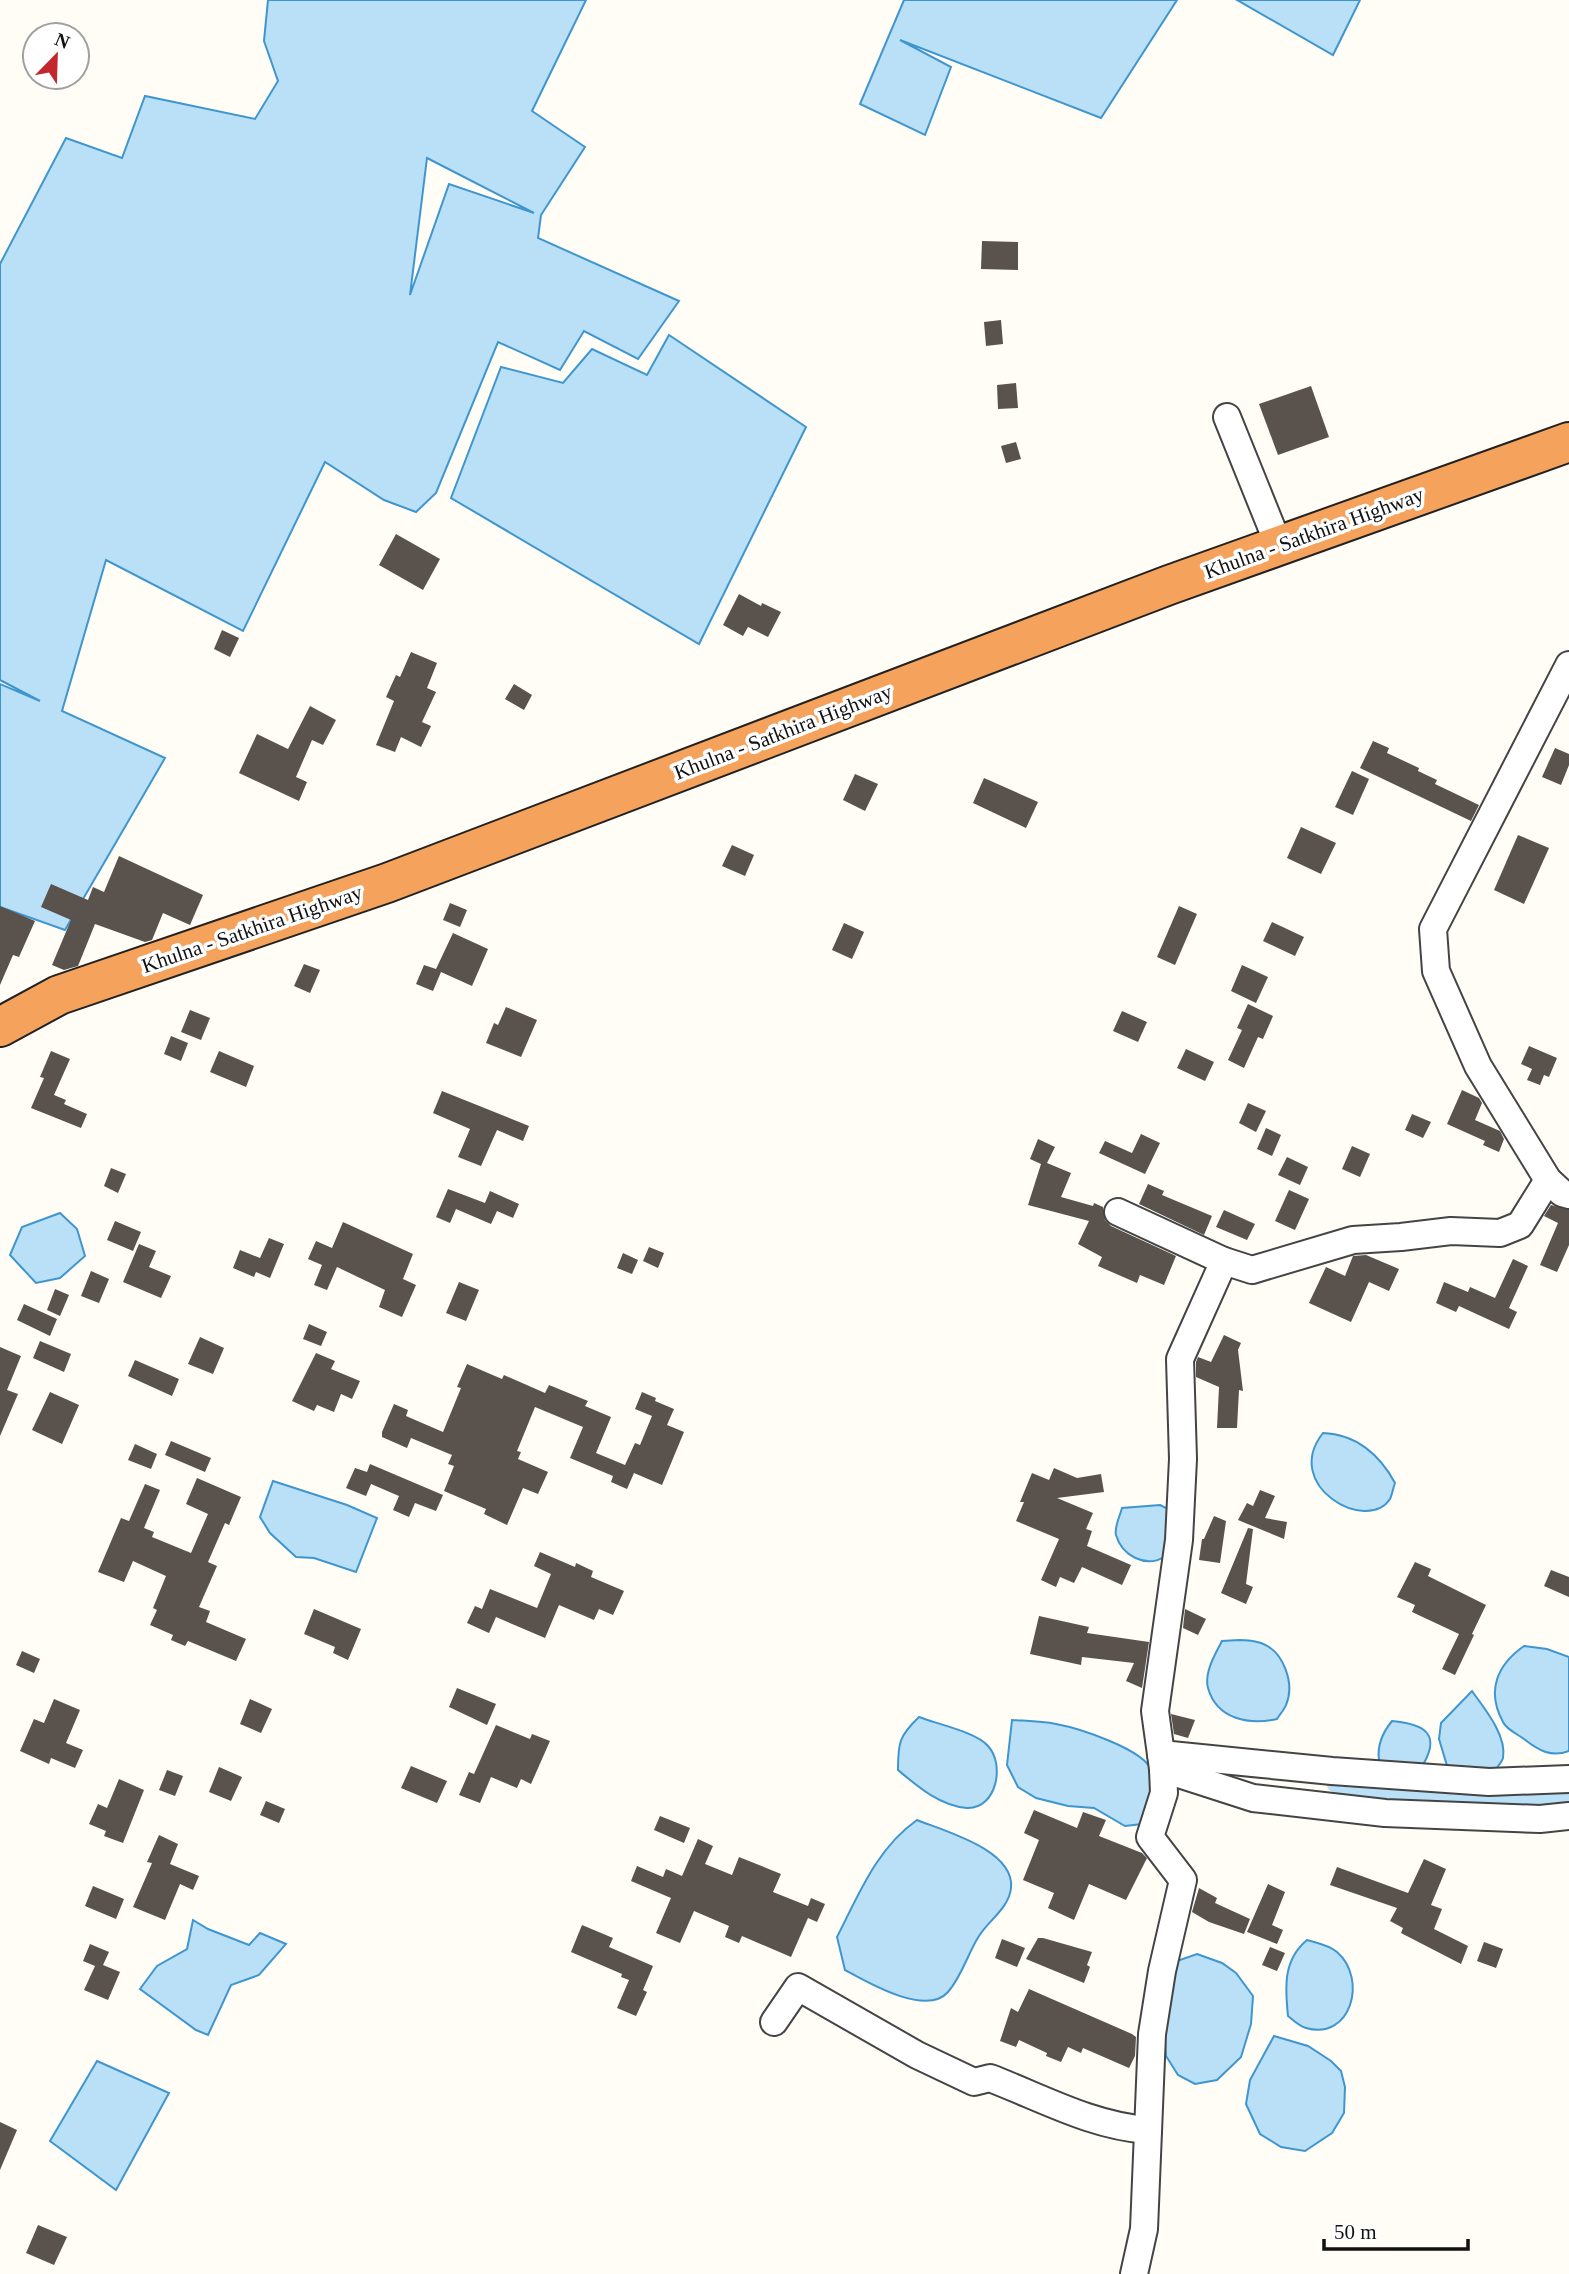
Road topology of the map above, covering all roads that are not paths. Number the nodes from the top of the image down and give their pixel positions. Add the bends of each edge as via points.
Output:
1 (1227, 417) dead end
2 (1569, 442) edge
3 (1279, 546) junction
4 (1569, 665) edge
5 (0, 1027) edge
6 (1558, 1188) edge
7 (1118, 1212) dead end
8 (1224, 1261) junction
9 (1162, 1761) junction
10 (1569, 1779) edge
11 (1569, 1816) edge
12 (774, 2022) dead end
13 (1148, 2130) junction
14 (1134, 2274) edge

1 - 3 street
2 - 3 highway, Khulna - Satkhira Highway
3 - 5 highway, Khulna - Satkhira Highway via 387,883 59,995
4 - 6 street via 1433,929 1436,971 1478,1066
6 - 8 street via 1520,1225 1500,1233 1451,1231 1353,1240 1252,1270
7 - 8 street
8 - 9 street via 1180,1359 1183,1459 1179,1539 1155,1711
9 - 10 street via 1489,1782
9 - 11 street via 1266,1800 1385,1813
9 - 13 street via 1164,1793 1150,1837 1183,1880 1152,2034
12 - 13 street via 798,1987 974,2082 990,2078 1090,2119
13 - 14 street via 1144,2229

